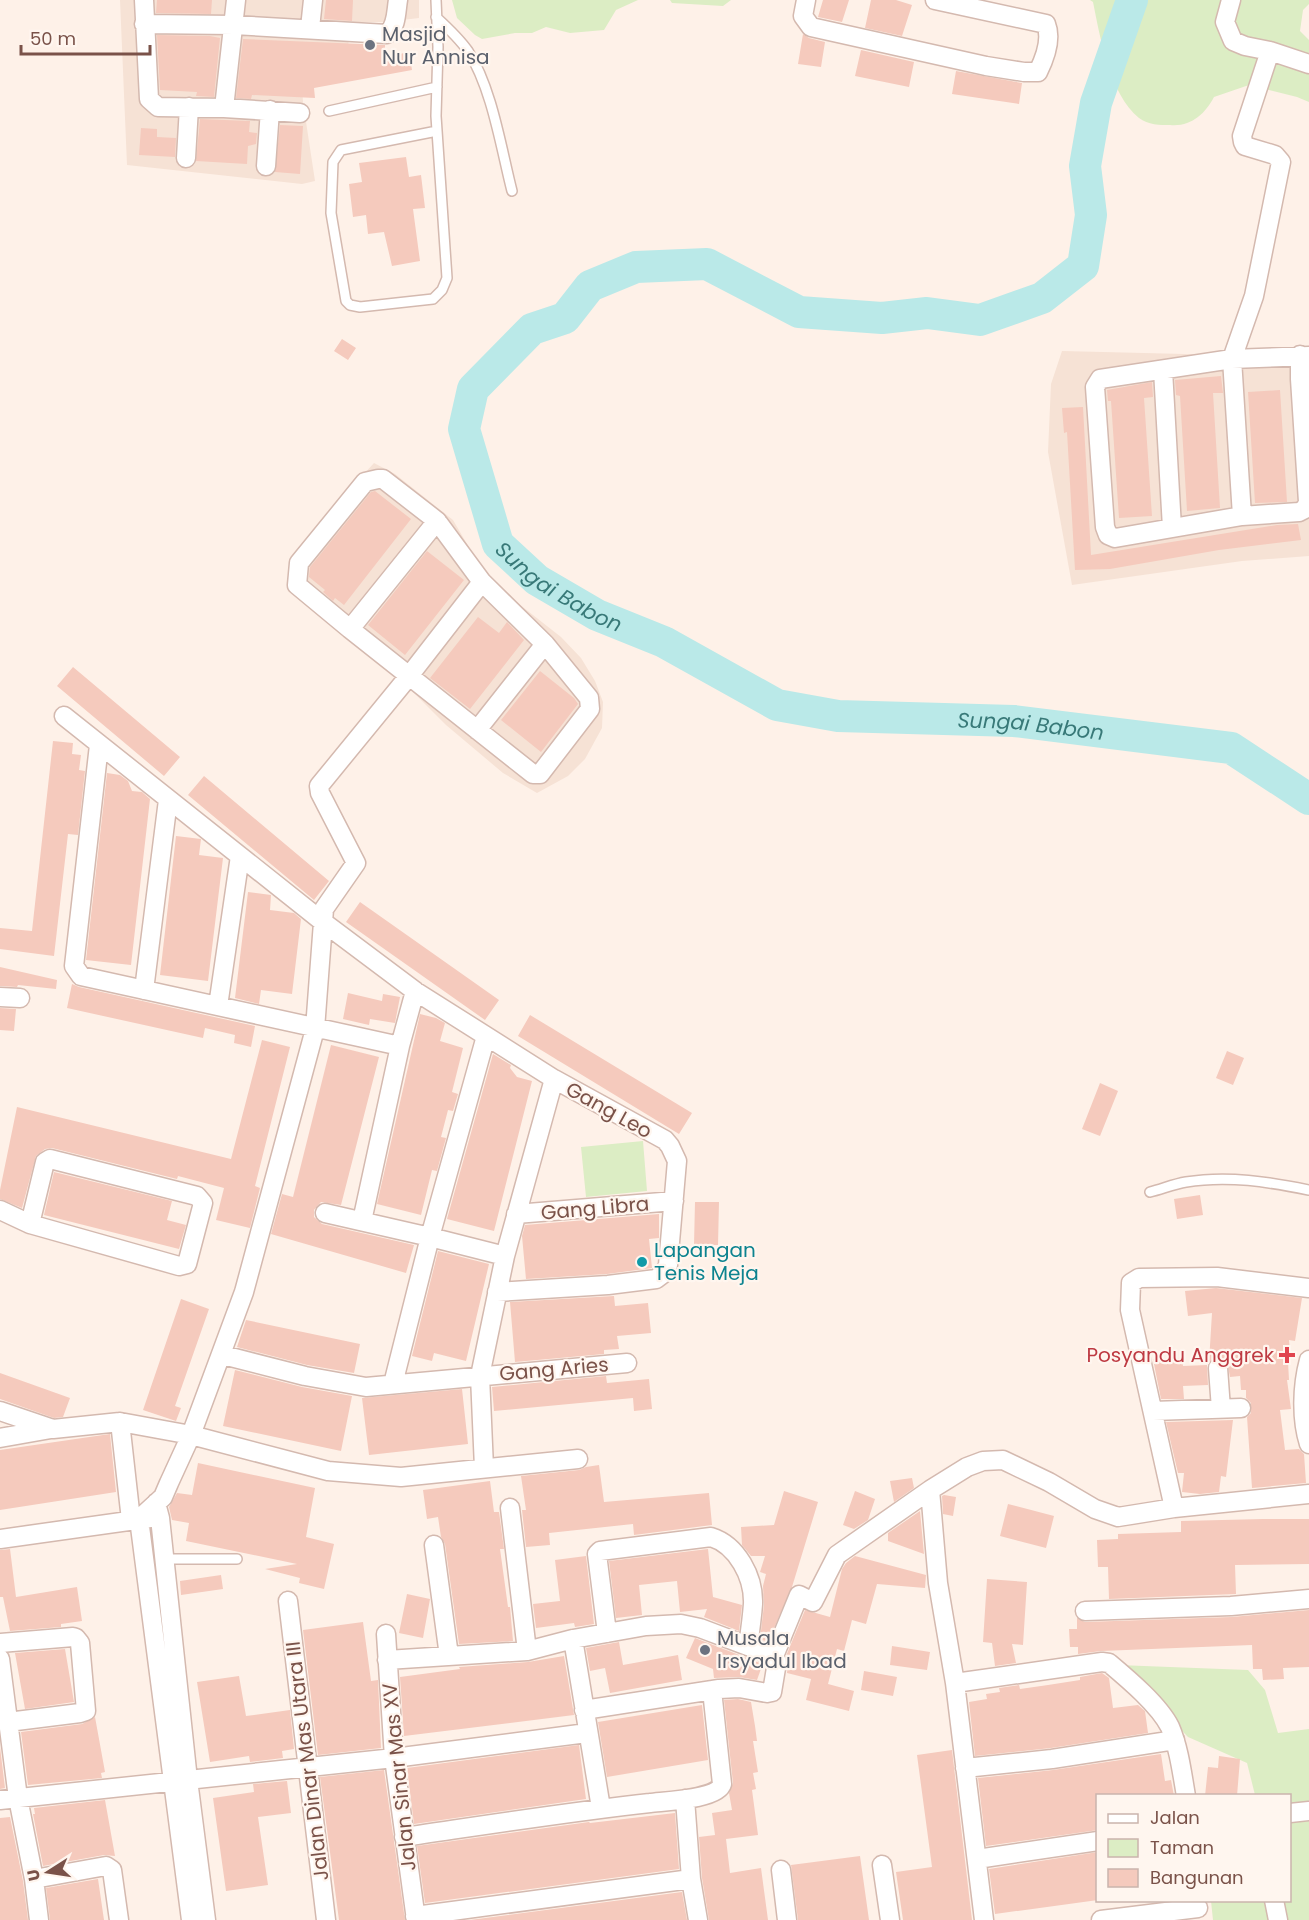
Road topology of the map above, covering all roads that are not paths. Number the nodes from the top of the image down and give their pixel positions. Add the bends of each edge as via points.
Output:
1 (144, 0) edge
2 (236, 0) edge
3 (313, 0) edge
4 (398, 0) edge
5 (436, 0) edge
6 (806, 0) edge
7 (935, 0) edge
8 (1231, 0) edge
9 (436, 17) junction
10 (144, 24) junction
11 (234, 25) junction
12 (310, 28) junction
13 (1270, 51) junction
14 (1309, 64) edge
15 (437, 87) junction
16 (189, 107) junction
17 (224, 108) junction
18 (270, 110) junction
19 (329, 111) dead end
20 (300, 113) dead end
21 (437, 131) junction
22 (186, 158) dead end
23 (266, 166) dead end
24 (512, 191) dead end
25 (1305, 355) edge
26 (1232, 359) junction
27 (1163, 370) junction
28 (1242, 516) junction
29 (437, 521) junction
30 (1172, 528) junction
31 (482, 582) junction
32 (350, 629) junction
33 (545, 644) junction
34 (409, 676) junction
35 (64, 716) dead end
36 (477, 730) junction
37 (99, 745) junction
38 (168, 800) junction
39 (240, 856) junction
40 (323, 922) junction
41 (144, 990) junction
42 (415, 991) junction
43 (0, 997) edge
44 (20, 998) dead end
45 (218, 1006) junction
46 (315, 1029) junction
47 (486, 1036) junction
48 (400, 1046) junction
49 (554, 1079) junction
50 (1309, 1190) edge
51 (1150, 1192) dead end
52 (674, 1201) junction
53 (0, 1210) edge
54 (325, 1213) dead end
55 (516, 1214) junction
56 (362, 1221) junction
57 (30, 1224) junction
58 (430, 1237) junction
59 (505, 1256) junction
60 (1309, 1288) edge
61 (497, 1292) junction
62 (223, 1355) junction
63 (1309, 1360) edge
64 (627, 1363) dead end
65 (1218, 1368) dead end
66 (480, 1376) junction
67 (393, 1384) junction
68 (1221, 1408) junction
69 (1241, 1408) dead end
70 (0, 1411) edge
71 (1153, 1411) junction
72 (120, 1422) junction
73 (53, 1429) junction
74 (191, 1435) junction
75 (0, 1438) edge
76 (1309, 1444) edge
77 (578, 1459) dead end
78 (484, 1468) junction
79 (930, 1490) junction
80 (1309, 1494) edge
81 (510, 1508) dead end
82 (1174, 1508) junction
83 (158, 1510) junction
84 (135, 1520) junction
85 (0, 1539) edge
86 (435, 1545) dead end
87 (164, 1559) junction
88 (237, 1559) dead end
89 (1309, 1599) edge
90 (288, 1601) dead end
91 (1085, 1611) dead end
92 (607, 1633) junction
93 (386, 1634) dead end
94 (573, 1639) junction
95 (0, 1643) edge
96 (748, 1646) junction
97 (527, 1651) junction
98 (449, 1656) junction
99 (774, 1656) junction
100 (0, 1659) edge
101 (387, 1660) junction
102 (955, 1683) junction
103 (712, 1690) junction
104 (584, 1710) junction
105 (8, 1722) junction
106 (587, 1733) junction
107 (1175, 1740) junction
108 (394, 1758) junction
109 (308, 1766) junction
110 (965, 1768) junction
111 (180, 1780) junction
112 (1186, 1794) edge
113 (9, 1799) edge
114 (686, 1799) junction
115 (601, 1808) junction
116 (1309, 1811) edge
117 (1291, 1813) edge
118 (404, 1837) junction
119 (1096, 1840) edge
120 (977, 1859) junction
121 (882, 1865) dead end
122 (781, 1870) dead end
123 (34, 1879) junction
124 (691, 1879) junction
125 (1274, 1902) edge
126 (1198, 1909) edge
127 (415, 1918) edge
128 (39, 1920) edge
129 (119, 1920) edge
130 (191, 1920) edge
131 (206, 1920) edge
132 (326, 1920) edge
133 (698, 1920) edge
134 (787, 1920) edge
135 (890, 1920) edge
136 (984, 1920) edge
137 (1101, 1920) edge
138 (1278, 1920) edge

1 - 10 street
2 - 11 street
3 - 12 street
4 - 12 street via 392,31 387,34
5 - 9 lane
6 - 7 street via 803,16 811,27 986,66 1038,72 1050,33 1046,24
8 - 13 street via 1225,22 1233,41
9 - 15 lane
9 - 24 lane via 461,40 475,62
10 - 11 street
10 - 16 street via 149,99 158,107
11 - 12 street
11 - 17 street
13 - 14 street
13 - 26 street via 1242,136 1251,148 1275,155 1281,162 1254,296
15 - 19 lane
15 - 21 lane
16 - 17 street
16 - 22 street
17 - 18 street
18 - 20 street
18 - 23 street
21 - 21 lane via 446,284 433,299 350,305 346,301 331,213 333,162 341,150
25 - 26 street
25 - 28 street via 1300,379 1308,502 1299,512
26 - 27 street
26 - 28 street
27 - 30 street
27 - 30 street via 1100,379 1095,387 1108,535 1115,538
28 - 30 street
29 - 31 street
29 - 32 street
29 - 32 street via 383,480 365,482 299,563 300,589
31 - 33 street
31 - 34 street
32 - 34 street
33 - 36 street
33 - 36 street via 589,698 590,710 540,774 533,774
34 - 36 street
34 - 40 street via 319,786 356,860 324,909
35 - 37 street, Gang Leo
37 - 38 street, Gang Leo
37 - 41 street via 75,968 81,976
38 - 39 street, Gang Leo
38 - 41 street
39 - 40 street, Gang Leo
39 - 45 street
40 - 42 street, Gang Leo
40 - 46 street
41 - 45 street
42 - 47 street, Gang Leo
42 - 48 street
43 - 44 street
45 - 46 street
46 - 48 street
46 - 62 street via 244,1292
47 - 49 street, Gang Leo
47 - 58 street
48 - 56 street
49 - 52 street, Gang Leo via 665,1140 677,1161
49 - 55 street
50 - 51 lane via 1233,1179 1187,1182
52 - 55 street, Gang Libra
52 - 61 street via 668,1265 656,1279
53 - 57 street
54 - 56 street
55 - 59 street
56 - 58 street
57 - 57 street via 179,1266 187,1264 203,1203 197,1196 50,1159 45,1162
58 - 59 street
58 - 67 street
59 - 61 street
60 - 71 street via 1217,1276 1139,1278 1131,1283 1130,1310
61 - 66 street
62 - 67 street, Gang Aries via 305,1377 366,1387
62 - 74 street
63 - 76 street via 1304,1396
64 - 66 street, Gang Aries
65 - 68 street
66 - 67 street, Gang Aries
66 - 78 street
68 - 69 street
68 - 71 street
70 - 73 street
71 - 82 street
72 - 73 street
72 - 74 street
72 - 84 street
73 - 75 street
74 - 78 street via 328,1471 401,1477
74 - 83 street
77 - 78 street
79 - 82 street via 967,1467 1003,1460 1106,1515 1118,1517
79 - 99 street via 837,1555 813,1602 799,1595
79 - 102 street via 938,1583
80 - 82 street
81 - 97 street
83 - 84 street
83 - 87 street
84 - 85 street
84 - 111 street
86 - 98 street
87 - 88 lane
87 - 111 street
89 - 91 street
90 - 109 street, Jalan Dinar Mas Utara III
92 - 94 street
92 - 96 street via 681,1624
92 - 96 street via 597,1554 600,1551 711,1537 726,1543 747,1574 753,1601
93 - 101 street, Jalan Sinar Mas XV
94 - 97 street
94 - 104 street
95 - 105 street via 76,1638 80,1643 87,1708 85,1712
96 - 99 street
97 - 98 street
98 - 101 street
99 - 103 street via 777,1662 772,1692
100 - 105 street
101 - 108 street, Jalan Sinar Mas XV
102 - 107 street via 1109,1663 1157,1709
102 - 110 street
103 - 104 street
103 - 114 street via 721,1788
104 - 106 street
105 - 113 street
106 - 108 street
106 - 115 street
107 - 110 street
107 - 112 street
108 - 109 street
108 - 118 street, Jalan Sinar Mas XV
109 - 111 street
109 - 132 street, Jalan Dinar Mas Utara III
110 - 120 street
111 - 113 street
111 - 130 street
111 - 131 street
113 - 123 street
114 - 115 street
114 - 124 street
115 - 118 street
116 - 117 street
118 - 127 street, Jalan Sinar Mas XV
119 - 120 street
120 - 136 street
121 - 135 street
122 - 134 street
123 - 128 street
123 - 129 street via 109,1867
124 - 127 street
124 - 133 street
125 - 138 street
126 - 137 street

